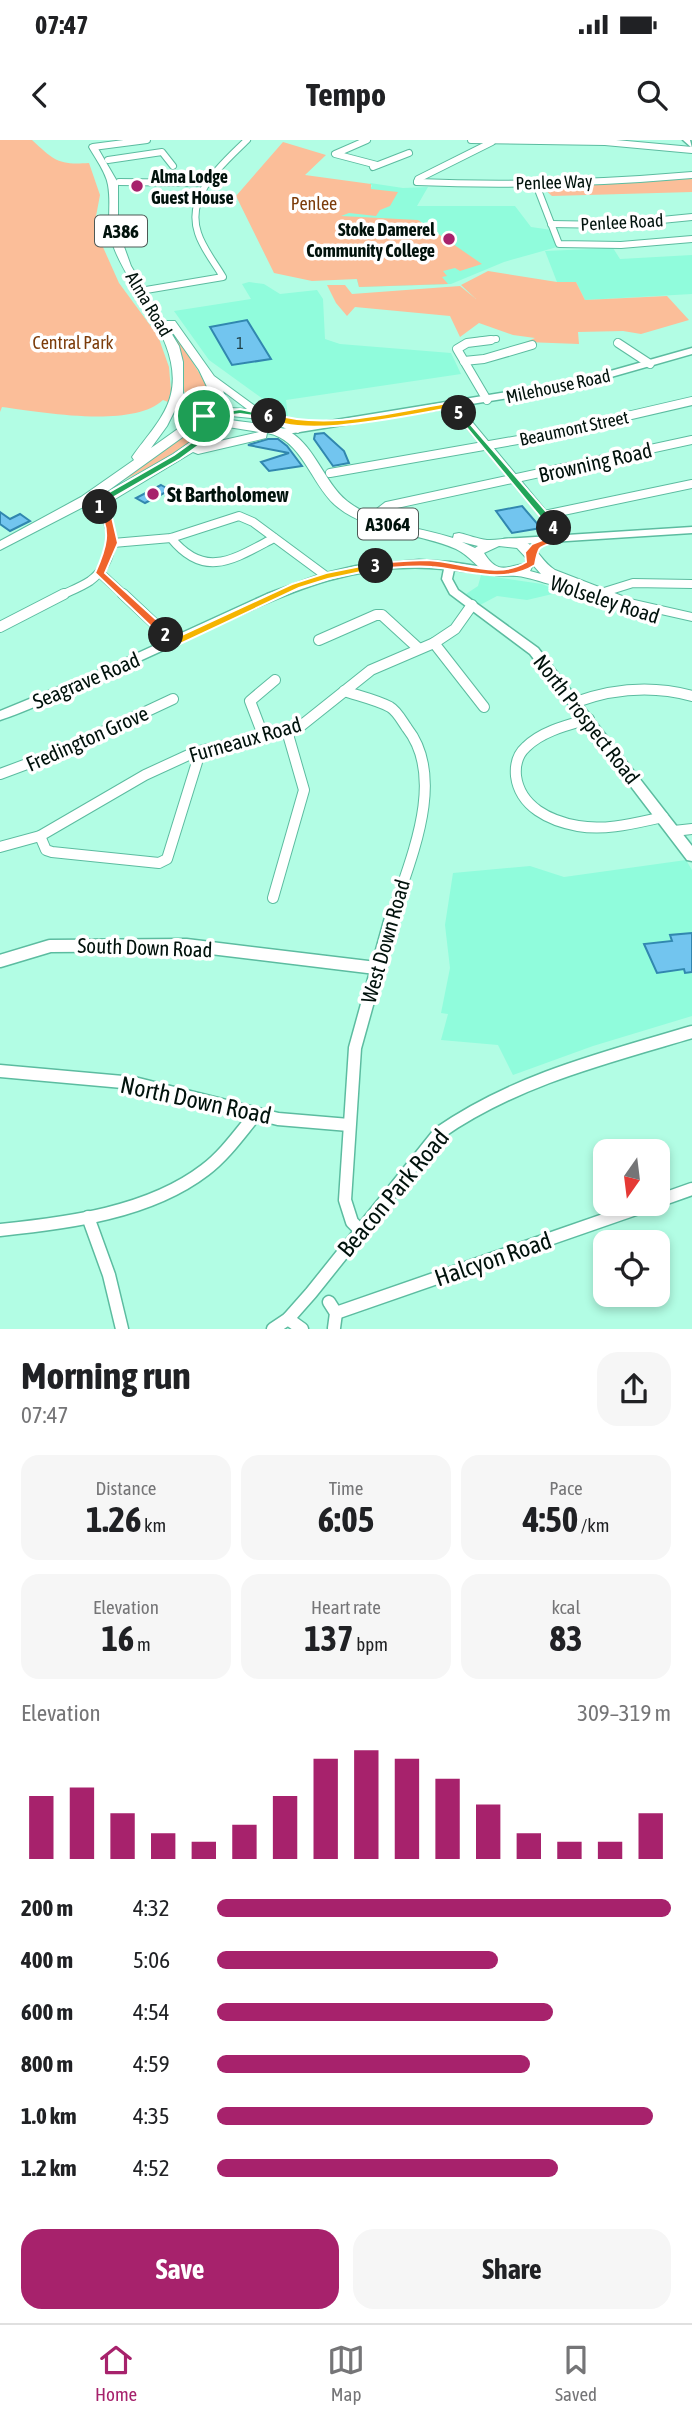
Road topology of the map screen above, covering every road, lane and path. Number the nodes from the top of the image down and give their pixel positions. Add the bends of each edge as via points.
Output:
1 (147, 140) edge
2 (247, 140) edge
3 (367, 140) edge
4 (471, 140) edge
5 (510, 140) edge
6 (686, 140) edge
7 (496, 141) edge
8 (89, 144) edge
9 (692, 148) edge
10 (409, 153) dead end
11 (108, 159) junction
12 (173, 166) dead end
13 (692, 175) edge
14 (119, 182) junction
15 (535, 182) junction
16 (206, 183) junction
17 (692, 218) edge
18 (551, 224) junction
19 (692, 239) edge
20 (146, 290) junction
21 (496, 339) dead end
22 (618, 343) dead end
23 (532, 345) dead end
24 (692, 351) edge
25 (464, 361) junction
26 (650, 363) junction
27 (204, 370) junction
28 (177, 394) junction
29 (487, 400) junction
30 (692, 401) edge
31 (453, 405) junction
32 (263, 414) junction
33 (204, 416) junction
34 (224, 418) junction
35 (338, 423) junction
36 (289, 431) junction
37 (692, 440) edge
38 (485, 446) junction
39 (177, 457) junction
40 (330, 473) junction
41 (121, 476) junction
42 (514, 480) junction
43 (692, 484) edge
44 (95, 504) junction
45 (378, 513) junction
46 (544, 516) junction
47 (692, 530) edge
48 (171, 538) junction
49 (274, 538) junction
50 (554, 538) junction
51 (504, 541) junction
52 (113, 543) junction
53 (489, 544) junction
54 (0, 546) edge
55 (0, 554) edge
56 (531, 555) junction
57 (480, 558) junction
58 (450, 565) junction
59 (499, 572) junction
60 (518, 572) junction
61 (100, 573) junction
62 (326, 576) junction
63 (692, 583) edge
64 (601, 593) junction
65 (472, 605) junction
66 (692, 617) edge
67 (692, 624) edge
68 (0, 627) edge
69 (319, 640) dead end
70 (174, 642) junction
71 (434, 643) junction
72 (418, 648) junction
73 (274, 685) dead end
74 (344, 691) junction
75 (692, 696) edge
76 (173, 699) dead end
77 (576, 702) junction
78 (484, 707) dead end
79 (0, 716) edge
80 (589, 719) junction
81 (287, 731) junction
82 (264, 735) junction
83 (195, 752) junction
84 (0, 774) edge
85 (663, 817) junction
86 (692, 829) edge
87 (674, 831) junction
88 (40, 836) junction
89 (0, 847) edge
90 (692, 856) edge
91 (273, 898) dead end
92 (0, 961) edge
93 (376, 968) junction
94 (692, 1032) edge
95 (0, 1072) edge
96 (256, 1114) junction
97 (349, 1125) junction
98 (692, 1189) edge
99 (670, 1197) edge
100 (615, 1216) edge
101 (88, 1217) junction
102 (0, 1230) edge
103 (360, 1230) junction
104 (333, 1314) edge
105 (288, 1319) junction
106 (122, 1329) edge
107 (272, 1329) edge
108 (302, 1329) edge

1 - 8 street
2 - 16 street
3 - 10 street via 335,154 377,165
4 - 7 street
5 - 7 street
5 - 9 street
6 - 9 street
7 - 15 street, Penlee Way via 416,182
8 - 11 main road, Alma Road / A386
8 - 28 main road, Alma Road / A386 via 113,183 113,230 126,266 173,346
11 - 12 street via 162,152
11 - 14 main road, Alma Road / A386
13 - 15 street, Penlee Way
14 - 16 street
14 - 20 main road, Alma Road / A386 via 121,229
15 - 18 street
16 - 20 street via 195,207 197,230 223,277
17 - 18 street, Penlee Road via 611,225
18 - 19 street via 557,242 565,246
20 - 27 main road, Alma Road / A386
21 - 25 street via 457,349
22 - 26 street
23 - 25 street
24 - 26 main road, Milehouse Road
25 - 29 street
26 - 29 main road, Milehouse Road via 576,384
27 - 32 main road, Alma Road / A386
27 - 34 main road, Alma Road / A386
28 - 33 main road
28 - 41 main road, A386 via 161,426
29 - 31 main road, Milehouse Road
30 - 38 street, Beaumont Street
31 - 35 main road, Milehouse Road
31 - 38 street
32 - 34 main road
32 - 36 main road
33 - 34 main road
33 - 41 main road, A386
34 - 36 main road
34 - 39 main road
35 - 36 main road, Milehouse Road
35 - 36 main road, Milehouse Road
36 - 39 main road via 233,440
36 - 40 main road, A3064
36 - 57 main road, A3064 via 331,494 353,511 458,544
37 - 42 street, Browning Road
38 - 40 street, Beaumont Street
38 - 42 street
39 - 44 main road
40 - 45 main road, A3064 via 351,501
41 - 54 main road, A386
42 - 45 street, Browning Road via 387,506
42 - 46 street
43 - 46 street
44 - 52 street via 106,513
44 - 55 main road
45 - 53 main road, A3064
46 - 50 street via 555,528
47 - 50 street
48 - 49 street via 239,516
48 - 49 street via 197,563 209,566
48 - 52 street
49 - 62 street
50 - 51 street
50 - 56 street
51 - 53 main road
51 - 56 main road
52 - 61 street
53 - 57 main road
56 - 60 main road via 531,563
56 - 64 main road, Wolseley Road via 540,569
57 - 58 street
57 - 59 main road
58 - 59 street
58 - 62 street, Seagrave Road via 391,565
58 - 65 street, North Prospect Road via 450,587
59 - 60 main road
60 - 67 main road, Wolseley Road via 635,612
61 - 68 street
61 - 70 street
62 - 70 street, Seagrave Road via 271,596
63 - 64 street via 627,586
64 - 66 main road, Wolseley Road
65 - 71 street, Furneaux Road via 455,629
65 - 77 street, North Prospect Road via 534,650
69 - 72 street via 382,615
70 - 79 street, Seagrave Road
71 - 72 street, Furneaux Road
71 - 78 street
72 - 74 street, Furneaux Road via 371,670
73 - 82 street via 250,701
74 - 81 street, Furneaux Road via 317,716
74 - 93 street, West Down Road via 392,708 416,739 426,782 422,816
75 - 77 street via 637,687
76 - 84 street, Fredington Grove via 62,751
77 - 80 street, North Prospect Road
80 - 85 street, North Prospect Road
80 - 85 street via 537,738 519,755 516,779 527,803 567,824 590,827
81 - 82 street, Furneaux Road
81 - 91 street via 304,790
82 - 83 street, Furneaux Road
83 - 88 street, Furneaux Road via 145,775
83 - 88 street via 198,759 167,859 159,863 52,852 46,850
85 - 87 street, North Prospect Road
86 - 87 street
87 - 90 street, North Prospect Road
88 - 89 street, Furneaux Road
92 - 93 street, South Down Road via 50,946 186,945
93 - 97 street, West Down Road via 355,1048
94 - 103 street, Beacon Park Road via 607,1055 461,1116 439,1133
95 - 96 street, North Down Road via 134,1083
96 - 97 street, North Down Road
96 - 101 street via 206,1170 180,1187
97 - 103 street, West Down Road via 345,1200 352,1222
98 - 99 street
100 - 104 street, Halcyon Road
101 - 102 street
101 - 106 street
103 - 105 street, Beacon Park Road
105 - 107 street, Beacon Park Road
105 - 108 street

